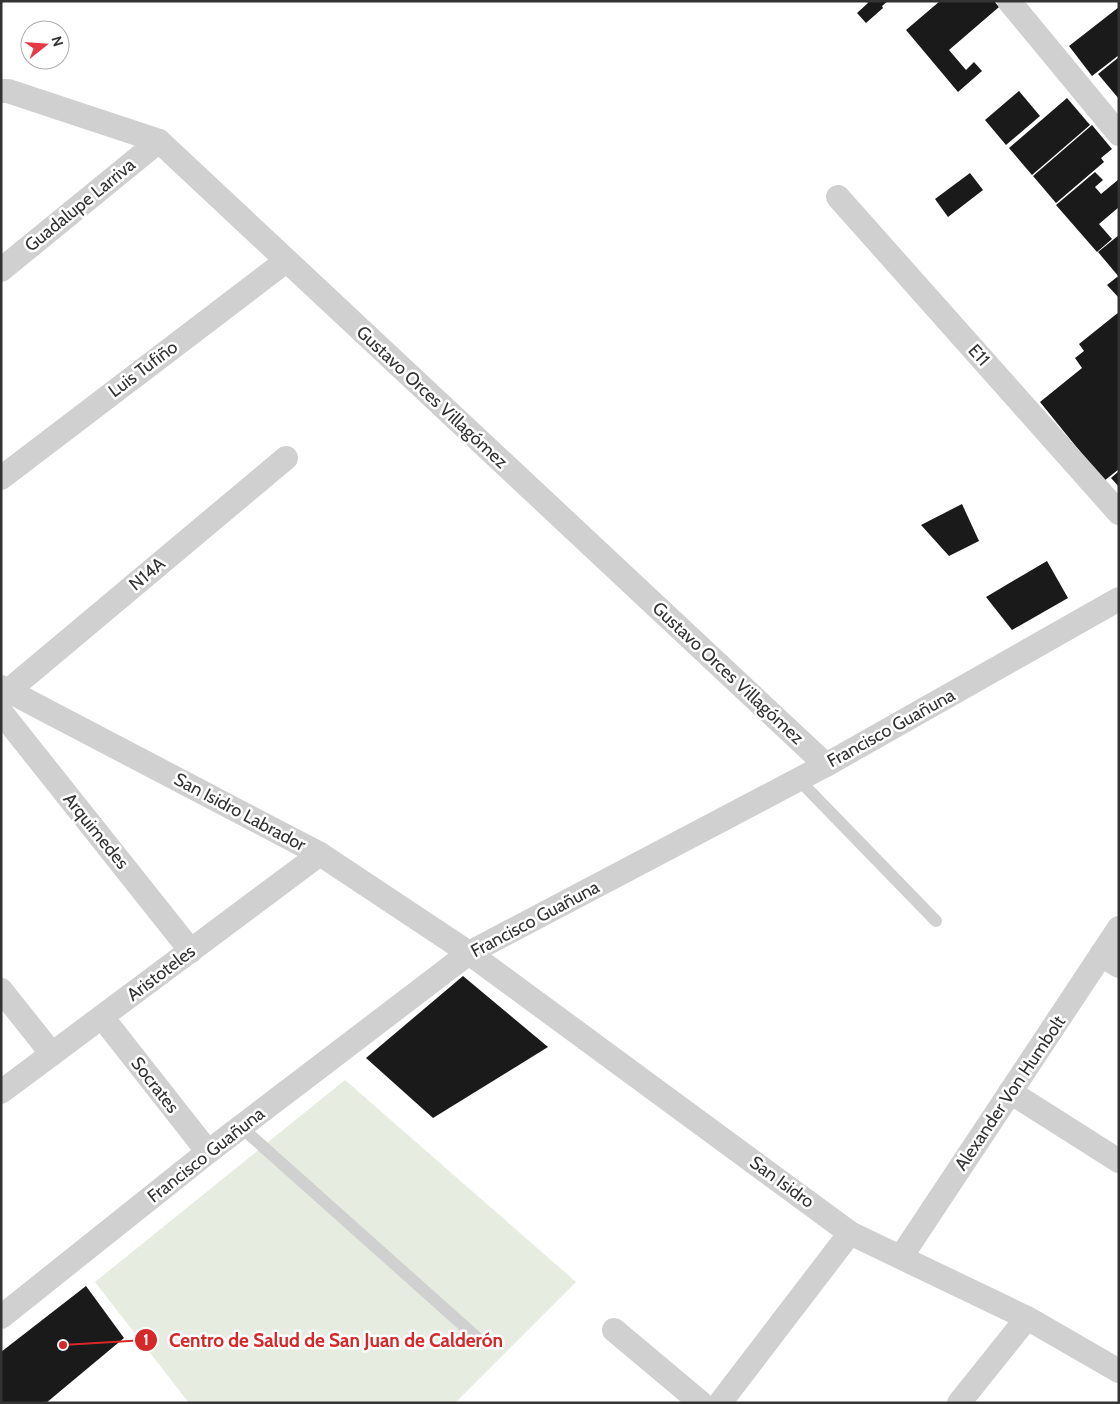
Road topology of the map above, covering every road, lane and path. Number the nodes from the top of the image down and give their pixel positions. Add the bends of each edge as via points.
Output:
1 (1009, 1) edge
2 (1, 91) edge
3 (1119, 134) edge
4 (159, 141) junction
5 (838, 197) dead end
6 (286, 260) junction
7 (1, 270) edge
8 (286, 458) dead end
9 (1, 478) edge
10 (1119, 513) edge
11 (1119, 599) edge
12 (4, 697) edge
13 (826, 765) junction
14 (799, 780) junction
15 (320, 854) junction
16 (936, 921) dead end
17 (1119, 928) edge
18 (191, 950) junction
19 (469, 953) junction
20 (1110, 960) edge
21 (1, 990) edge
22 (102, 1017) junction
23 (52, 1054) junction
24 (1, 1092) edge
25 (1010, 1092) junction
26 (241, 1127) junction
27 (208, 1152) junction
28 (1119, 1161) edge
29 (850, 1233) junction
30 (901, 1257) junction
31 (1, 1317) edge
32 (1027, 1318) junction
33 (614, 1330) dead end
34 (483, 1343) dead end
35 (1119, 1371) edge
36 (701, 1403) edge
37 (720, 1403) edge
38 (959, 1403) edge

1 - 3 street
2 - 4 street, Gustavo Orces Villagómez
4 - 6 street, Gustavo Orces Villagómez
4 - 7 street, Guadalupe Larriva
5 - 10 street, E11
6 - 9 street, Luis Tufiño
6 - 13 street, Gustavo Orces Villagómez
8 - 12 street, N14A
11 - 13 street, Francisco Guañuna
12 - 15 street, San Isidro Labrador
12 - 18 street, Arquimedes
13 - 14 street, Francisco Guañuna
14 - 16 lane
14 - 19 street, Francisco Guañuna
15 - 18 street, Aristoteles
15 - 19 street, San Isidro Labrador
17 - 20 street, Alexander Von Humbolt
18 - 22 street, Aristoteles
19 - 26 street, Francisco Guañuna
19 - 29 street, San Isidro
20 - 25 street, Alexander Von Humbolt
21 - 23 street
22 - 23 street, Aristoteles
22 - 27 street, Socrates
23 - 24 street, Aristoteles
25 - 28 street
25 - 30 street, Alexander Von Humbolt
26 - 27 street, Francisco Guañuna
26 - 34 lane
27 - 31 street, Francisco Guañuna
29 - 30 street, San Isidro
29 - 37 street
30 - 32 street, San Isidro
32 - 35 street, San Isidro
32 - 38 street
33 - 36 street

